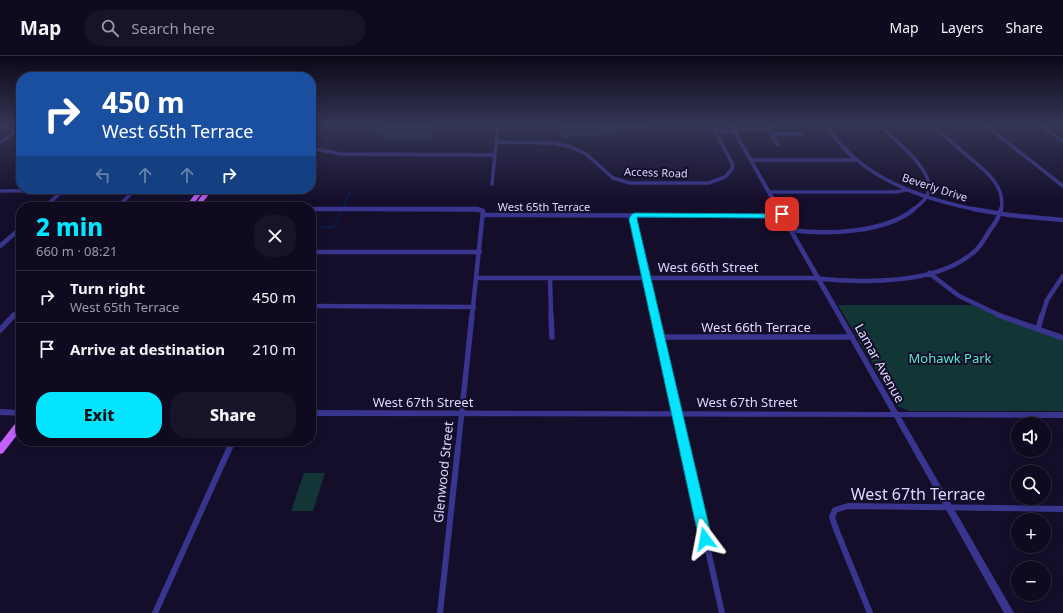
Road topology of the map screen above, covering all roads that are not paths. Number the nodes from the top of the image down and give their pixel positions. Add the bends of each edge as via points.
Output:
1 (321, 150) edge
2 (495, 150) edge
3 (579, 150) edge
4 (725, 150) edge
5 (745, 150) edge
6 (848, 150) edge
7 (903, 150) edge
8 (961, 150) edge
9 (1017, 150) edge
10 (495, 155) junction
11 (751, 160) junction
12 (857, 160) junction
13 (492, 184) dead end
14 (1063, 186) edge
15 (906, 190) junction
16 (0, 191) edge
17 (16, 191) edge
18 (769, 192) junction
19 (59, 194) edge
20 (130, 194) edge
21 (198, 194) edge
22 (206, 194) edge
23 (926, 196) junction
24 (50, 202) edge
25 (123, 202) edge
26 (192, 202) edge
27 (200, 202) edge
28 (316, 208) edge
29 (1000, 213) junction
30 (782, 214) junction
31 (483, 215) junction
32 (635, 215) junction
33 (1063, 220) edge
34 (791, 230) junction
35 (16, 232) edge
36 (0, 246) edge
37 (316, 252) edge
38 (480, 252) junction
39 (929, 273) junction
40 (1063, 276) edge
41 (476, 278) junction
42 (550, 278) junction
43 (646, 278) junction
44 (819, 279) junction
45 (316, 306) edge
46 (474, 307) junction
47 (16, 313) edge
48 (1038, 329) junction
49 (0, 330) edge
50 (552, 337) dead end
51 (660, 337) junction
52 (852, 337) junction
53 (1063, 338) edge
54 (0, 412) edge
55 (16, 412) edge
56 (316, 413) edge
57 (461, 414) junction
58 (678, 414) junction
59 (895, 415) junction
60 (1063, 415) edge
61 (16, 429) edge
62 (231, 446) edge
63 (0, 450) edge
64 (948, 508) junction
65 (1063, 509) edge
66 (155, 613) edge
67 (440, 613) edge
68 (722, 613) edge
69 (870, 613) edge
70 (1009, 613) edge

1 - 10 street via 340,154
2 - 10 street
3 - 4 street, Access Road via 613,178 626,182 709,183 725,177 732,169 733,165
5 - 11 street, Lamar Avenue
6 - 12 street, Beverly Drive
7 - 23 street via 924,171 930,184
8 - 29 street via 996,183 1003,201
9 - 14 street
10 - 13 street
11 - 12 street
11 - 18 street, Lamar Avenue
12 - 15 street, Beverly Drive
15 - 18 street
15 - 23 street, Beverly Drive
16 - 17 street
18 - 30 street, Lamar Avenue
19 - 24 street
20 - 25 street
21 - 26 main road
22 - 27 main road
23 - 29 street, Beverly Drive
23 - 34 street via 911,212 876,226 833,231
28 - 31 street, West 65th Terrace via 477,209 482,210
29 - 33 street, Beverly Drive
29 - 39 street, West 66th Street via 980,246 972,254 950,266
30 - 32 street, West 65th Terrace
30 - 34 street, Lamar Avenue
31 - 32 street, West 65th Terrace
31 - 38 street, Glenwood Street
32 - 43 street via 633,219
34 - 44 street, Lamar Avenue
35 - 36 street
37 - 38 street
38 - 41 street, Glenwood Street
39 - 44 street, West 66th Street via 884,280
39 - 48 street via 948,290 965,300
40 - 48 street via 1047,300
41 - 42 street, West 66th Street
41 - 46 street, Glenwood Street
42 - 43 street, West 66th Street
42 - 50 street
43 - 44 street, West 66th Street
43 - 51 street
44 - 52 street, Lamar Avenue
45 - 46 street
46 - 57 street, Glenwood Street
47 - 49 street
48 - 53 street
51 - 52 street, West 66th Terrace
51 - 58 street
52 - 59 street, Lamar Avenue
54 - 55 street
56 - 57 street, West 67th Street
57 - 58 street, West 67th Street
57 - 67 street, Glenwood Street
58 - 59 street, West 67th Street
58 - 68 street
59 - 60 street, West 67th Street
59 - 64 street, Lamar Avenue
61 - 63 main road
62 - 66 street
64 - 65 street, West 67th Terrace
64 - 69 street, West 67th Terrace via 848,506 835,510 832,517 836,529
64 - 70 street, Lamar Avenue

